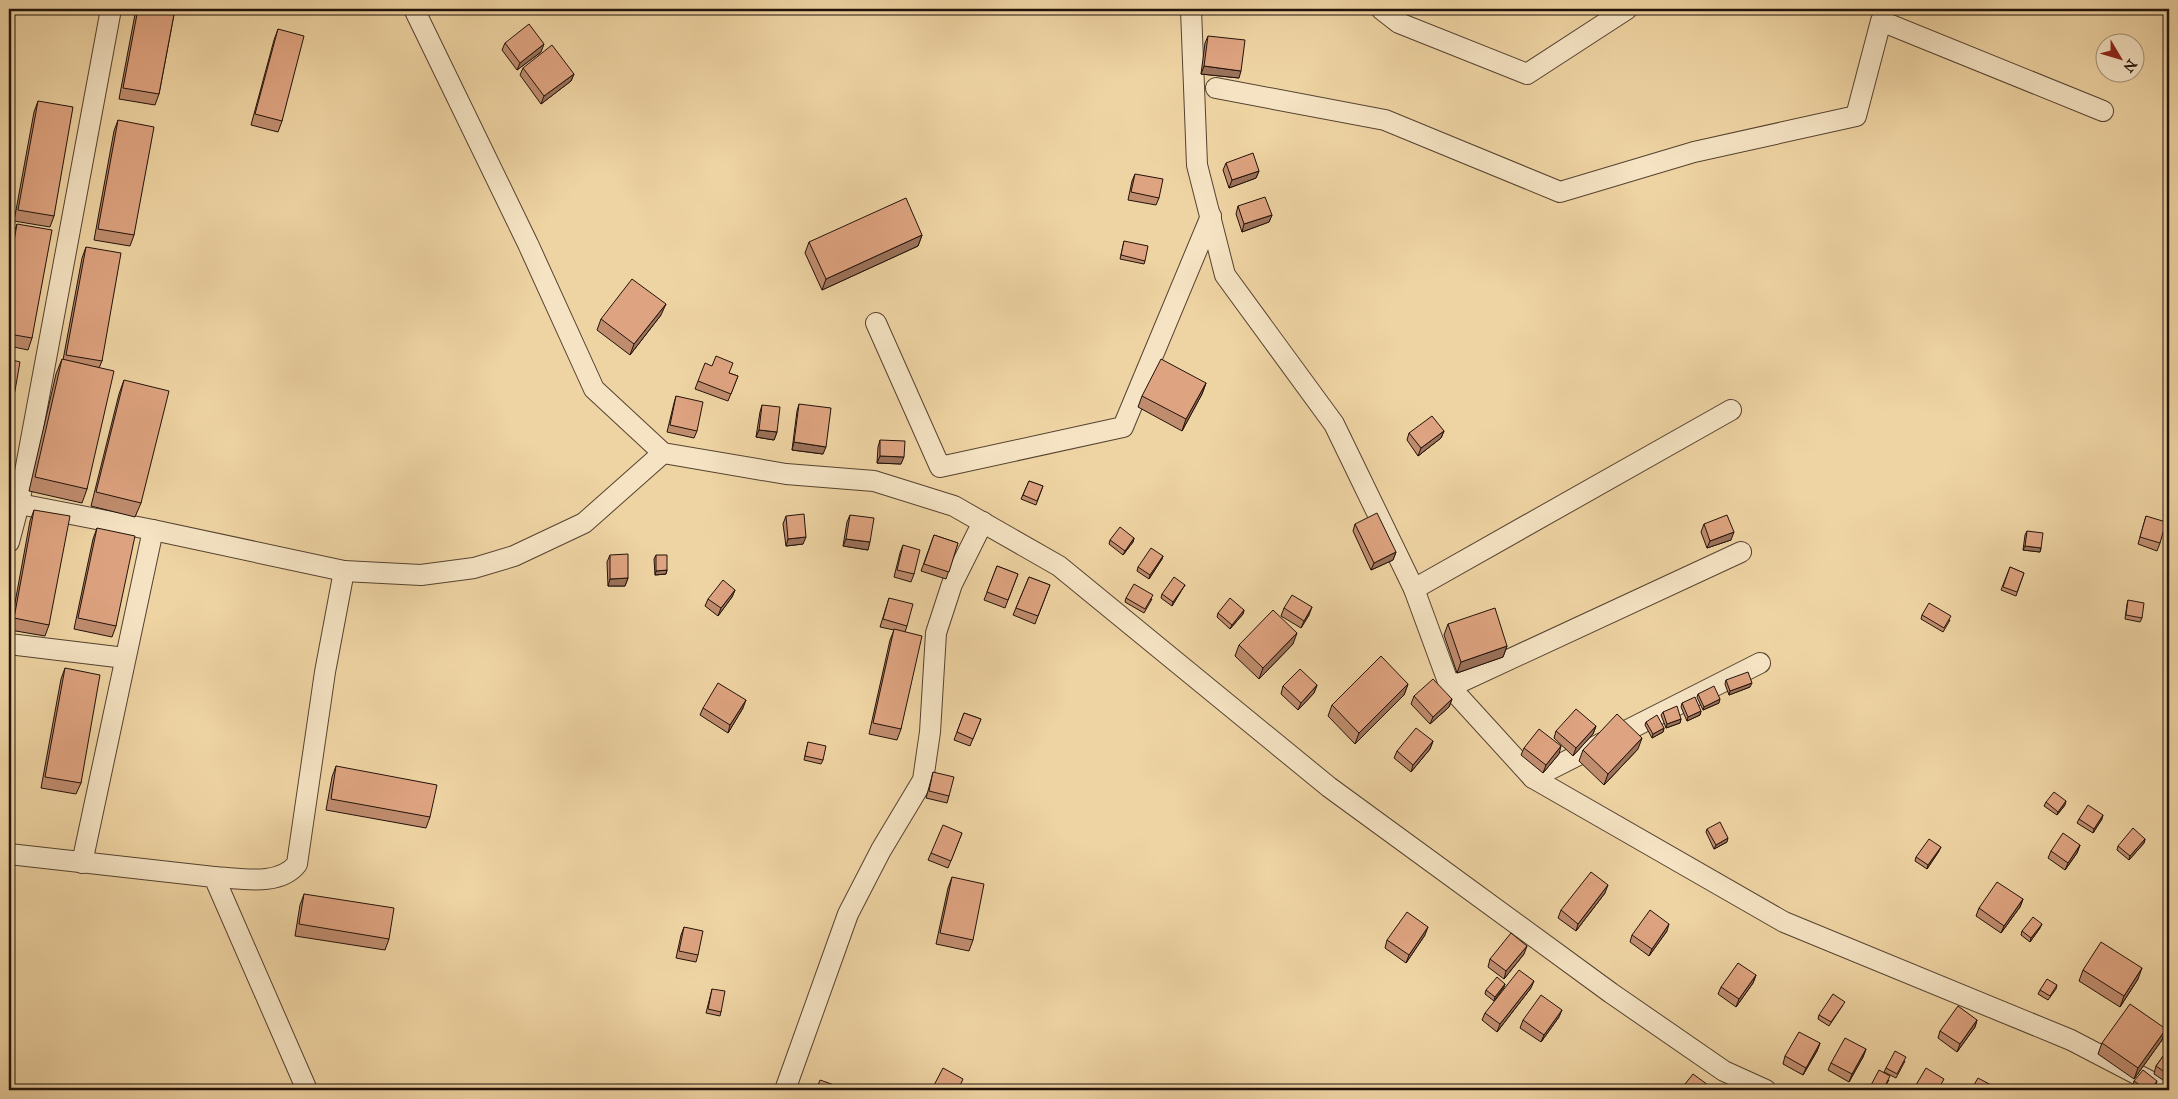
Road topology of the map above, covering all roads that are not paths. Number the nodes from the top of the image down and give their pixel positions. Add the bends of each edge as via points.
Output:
1 (111, 9) edge
2 (414, 9) edge
3 (1191, 9) edge
4 (1381, 9) edge
5 (1627, 9) edge
6 (1877, 15) edge
7 (1216, 88) dead end
8 (2103, 111) dead end
9 (1211, 216) junction
10 (876, 323) dead end
11 (1731, 410) dead end
12 (664, 453) junction
13 (14, 503) edge
14 (983, 522) junction
15 (152, 530) junction
16 (9, 542) edge
17 (1741, 552) dead end
18 (344, 571) junction
19 (1414, 589) junction
20 (9, 644) edge
21 (125, 658) junction
22 (1760, 663) dead end
23 (1450, 687) junction
24 (1533, 778) junction
25 (9, 854) edge
26 (82, 863) junction
27 (214, 877) junction
28 (307, 1090) edge
29 (785, 1090) edge
30 (1766, 1090) edge
31 (2168, 1090) edge

1 - 13 street
2 - 12 street via 594,389
3 - 9 street via 1197,164
4 - 5 street via 1399,23 1527,74
6 - 7 street via 1856,116 1694,152 1560,192 1385,120
6 - 8 street
9 - 10 street via 1123,427 940,467
9 - 19 street via 1225,275 1334,424
11 - 19 street
12 - 14 street via 786,474 874,481 954,506
12 - 18 street via 584,523 514,556 474,568 421,575
13 - 15 street
13 - 16 street
14 - 29 street via 952,584 936,632 930,732 923,780 848,914
14 - 30 street via 1059,566 1329,787 1611,993 1724,1071
15 - 18 street
15 - 21 street
17 - 23 street
18 - 27 street via 325,672 297,864 291,872 277,878
19 - 23 street
20 - 21 street
21 - 26 street
22 - 24 street
23 - 24 street
24 - 31 street via 1784,922 2071,1040
25 - 26 street
26 - 27 street
27 - 28 street

